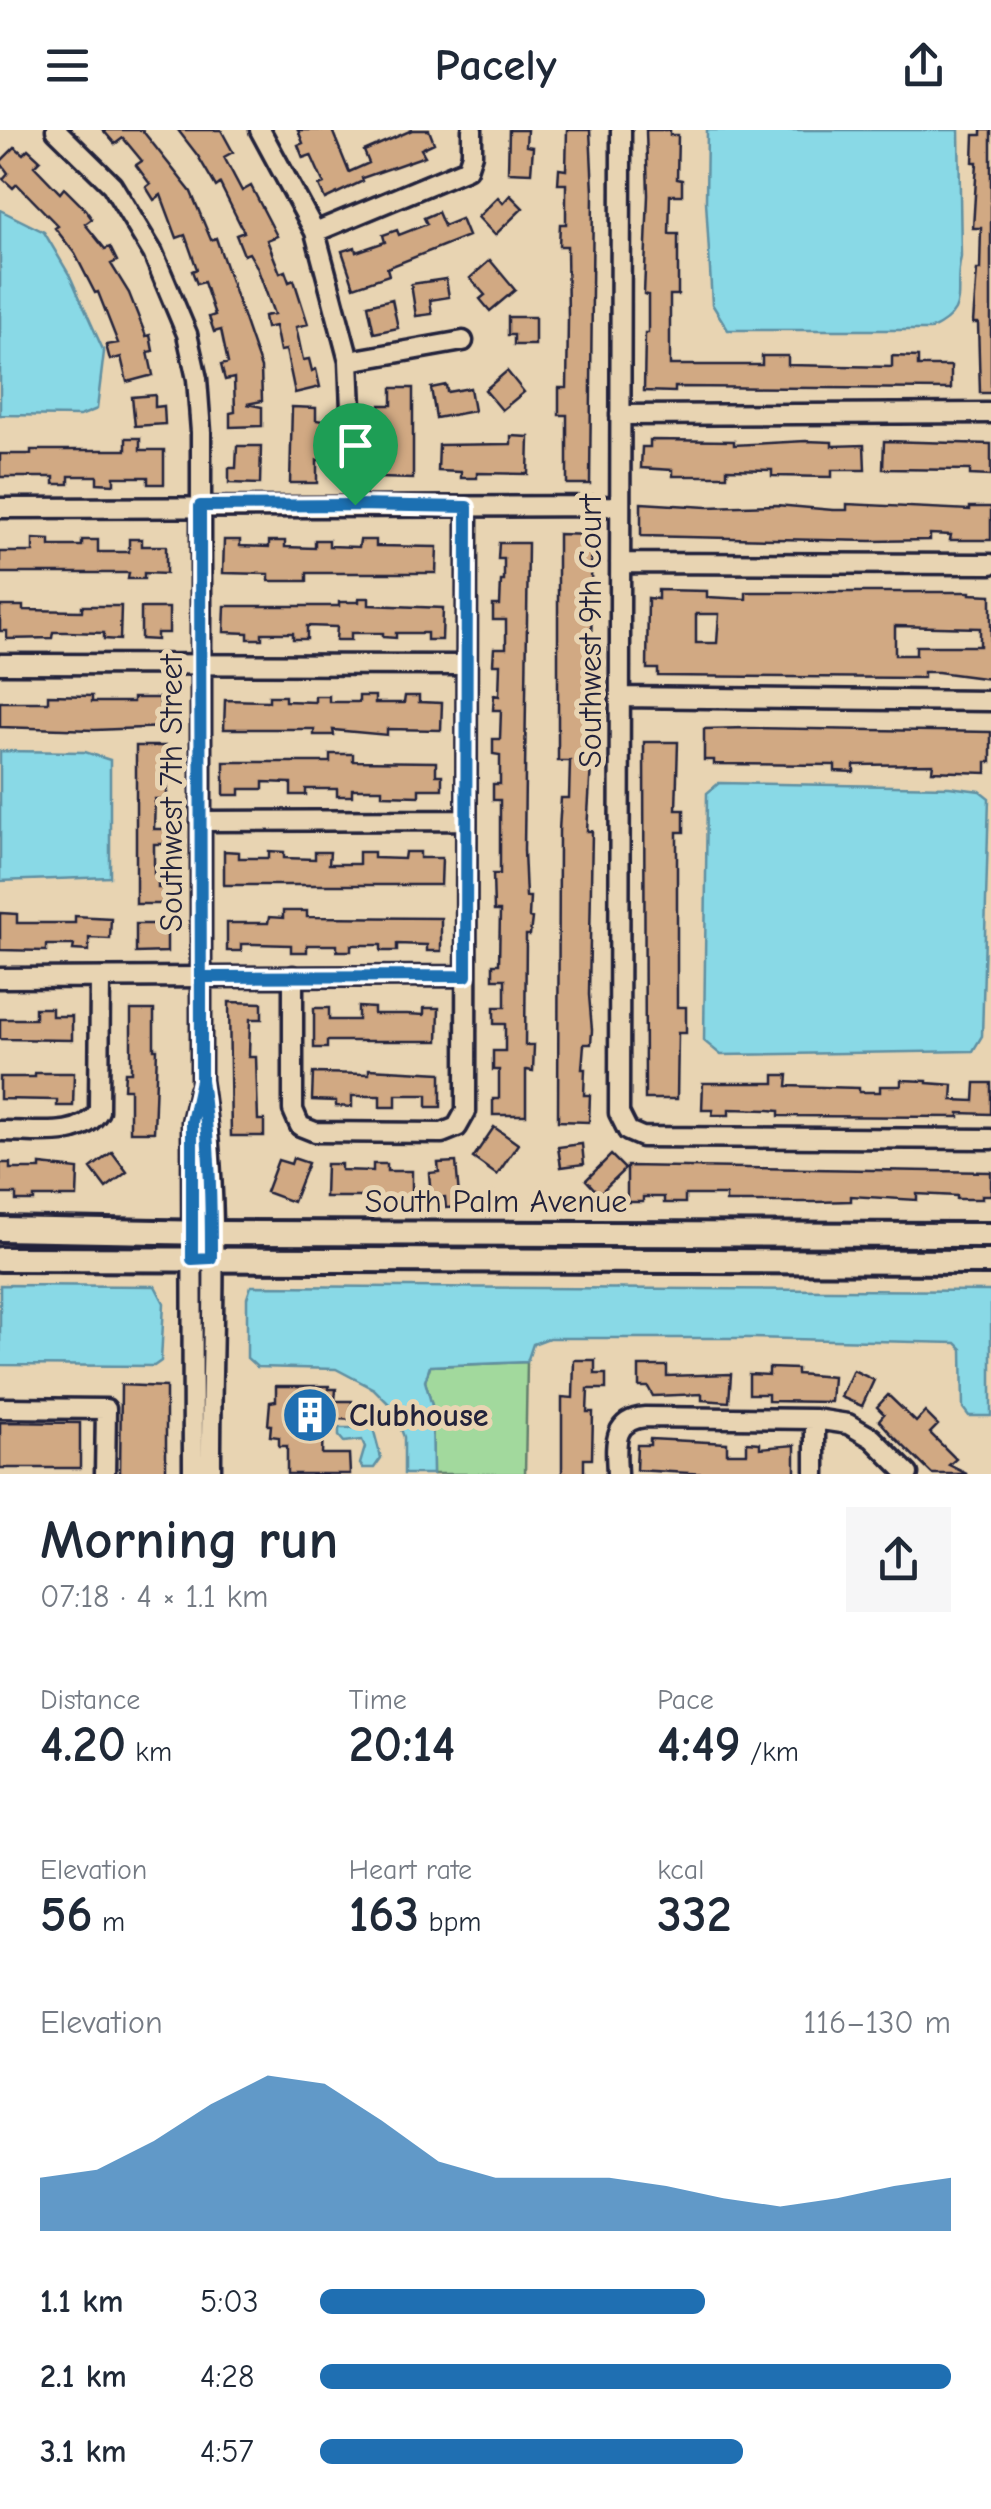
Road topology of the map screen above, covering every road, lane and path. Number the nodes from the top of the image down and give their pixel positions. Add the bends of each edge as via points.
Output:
1 (56, 130) edge
2 (260, 130) edge
3 (472, 130) edge
4 (621, 130) edge
5 (315, 232) junction
6 (462, 341) dead end
7 (349, 360) junction
8 (991, 413) edge
9 (620, 414) junction
10 (355, 505) junction
11 (200, 506) junction
12 (619, 506) junction
13 (467, 507) junction
14 (0, 508) edge
15 (620, 563) junction
16 (991, 564) edge
17 (0, 664) edge
18 (202, 665) junction
19 (467, 665) junction
20 (620, 697) junction
21 (991, 702) edge
22 (465, 820) junction
23 (202, 821) junction
24 (292, 976) junction
25 (466, 976) junction
26 (201, 977) junction
27 (0, 978) edge
28 (100, 978) junction
29 (0, 1130) edge
30 (991, 1139) edge
31 (0, 1228) edge
32 (202, 1232) junction
33 (991, 1235) edge
34 (0, 1259) edge
35 (201, 1259) junction
36 (991, 1262) edge
37 (0, 1408) edge
38 (815, 1420) junction
39 (202, 1452) junction
40 (105, 1474) edge
41 (193, 1474) edge
42 (211, 1474) edge
43 (617, 1474) edge
44 (815, 1474) edge
45 (908, 1474) edge

1 - 11 street, Southwest 7th Street via 112,184 154,252 187,334 200,414
2 - 5 street
3 - 5 street via 467,168
4 - 9 street, Southwest 9th Court
5 - 7 street
6 - 7 street
7 - 10 street
8 - 9 street
9 - 12 street, Southwest 9th Court
10 - 11 street
10 - 13 street
11 - 14 street
11 - 18 street, Southwest 7th Street
12 - 13 street
12 - 15 street, Southwest 9th Court
13 - 19 street
15 - 16 street
15 - 20 street, Southwest 9th Court
17 - 18 street
18 - 19 street
18 - 23 street, Southwest 7th Street
19 - 22 street
20 - 21 street
20 - 30 street, Southwest 9th Court via 619,1113 628,1131 642,1138
22 - 23 street
22 - 25 street
23 - 26 street, Southwest 7th Street
24 - 25 street
24 - 25 street via 292,1110 300,1126 315,1132 442,1132 457,1127 466,1111
24 - 26 street
26 - 28 street
26 - 32 street, Southwest 7th Street via 201,1080 212,1161
27 - 28 street
28 - 29 street via 99,1110 91,1123 76,1130
31 - 32 main road, South Palm Avenue
32 - 33 main road, South Palm Avenue
32 - 35 street, Southwest 7th Street
34 - 35 main road, South Palm Avenue
35 - 36 main road, South Palm Avenue
35 - 39 street, Southwest 7th Street
37 - 40 street via 106,1408
38 - 43 street via 633,1418 616,1438
38 - 44 street
38 - 45 street via 848,1424
39 - 41 street, Southwest 7th Street
39 - 42 street, Southwest 7th Street

